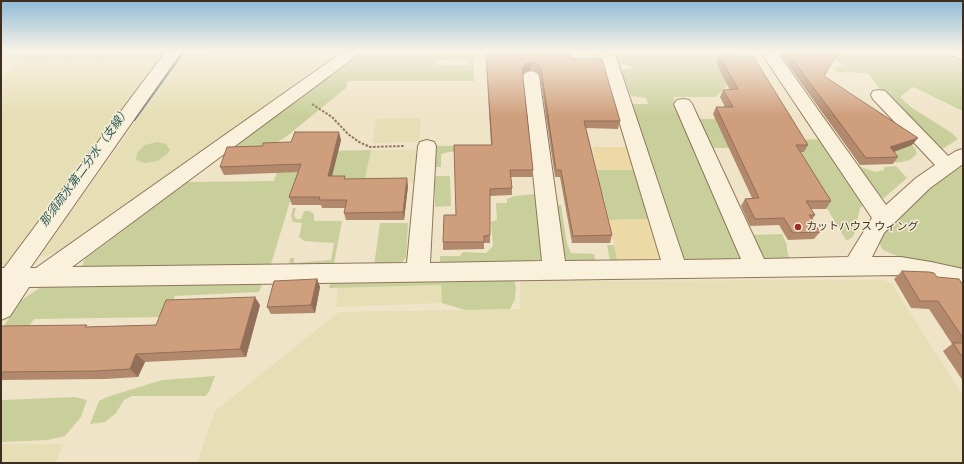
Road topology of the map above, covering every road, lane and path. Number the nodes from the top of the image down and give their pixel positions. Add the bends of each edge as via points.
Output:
1 (159, 73) edge
2 (324, 73) edge
3 (613, 73) edge
4 (783, 73) edge
5 (531, 76) dead end
6 (294, 94) junction
7 (879, 95) dead end
8 (683, 104) dead end
9 (426, 146) joint
10 (955, 161) edge
11 (884, 219) junction
12 (855, 267) junction
13 (757, 268) junction
14 (675, 269) junction
15 (555, 271) junction
16 (418, 272) junction
17 (18, 278) edge
18 (963, 279) edge
19 (1, 309) edge

1 - 17 street
2 - 6 street
3 - 14 street
4 - 11 street
5 - 15 street
6 - 9 path via 332,117 348,134 370,147
6 - 17 street
7 - 10 street
8 - 13 street
9 - 16 street
10 - 11 street via 923,183
11 - 12 street via 876,228
12 - 13 street
12 - 18 street via 901,266
13 - 14 street
14 - 15 street
15 - 16 street
16 - 17 street
17 - 19 street

